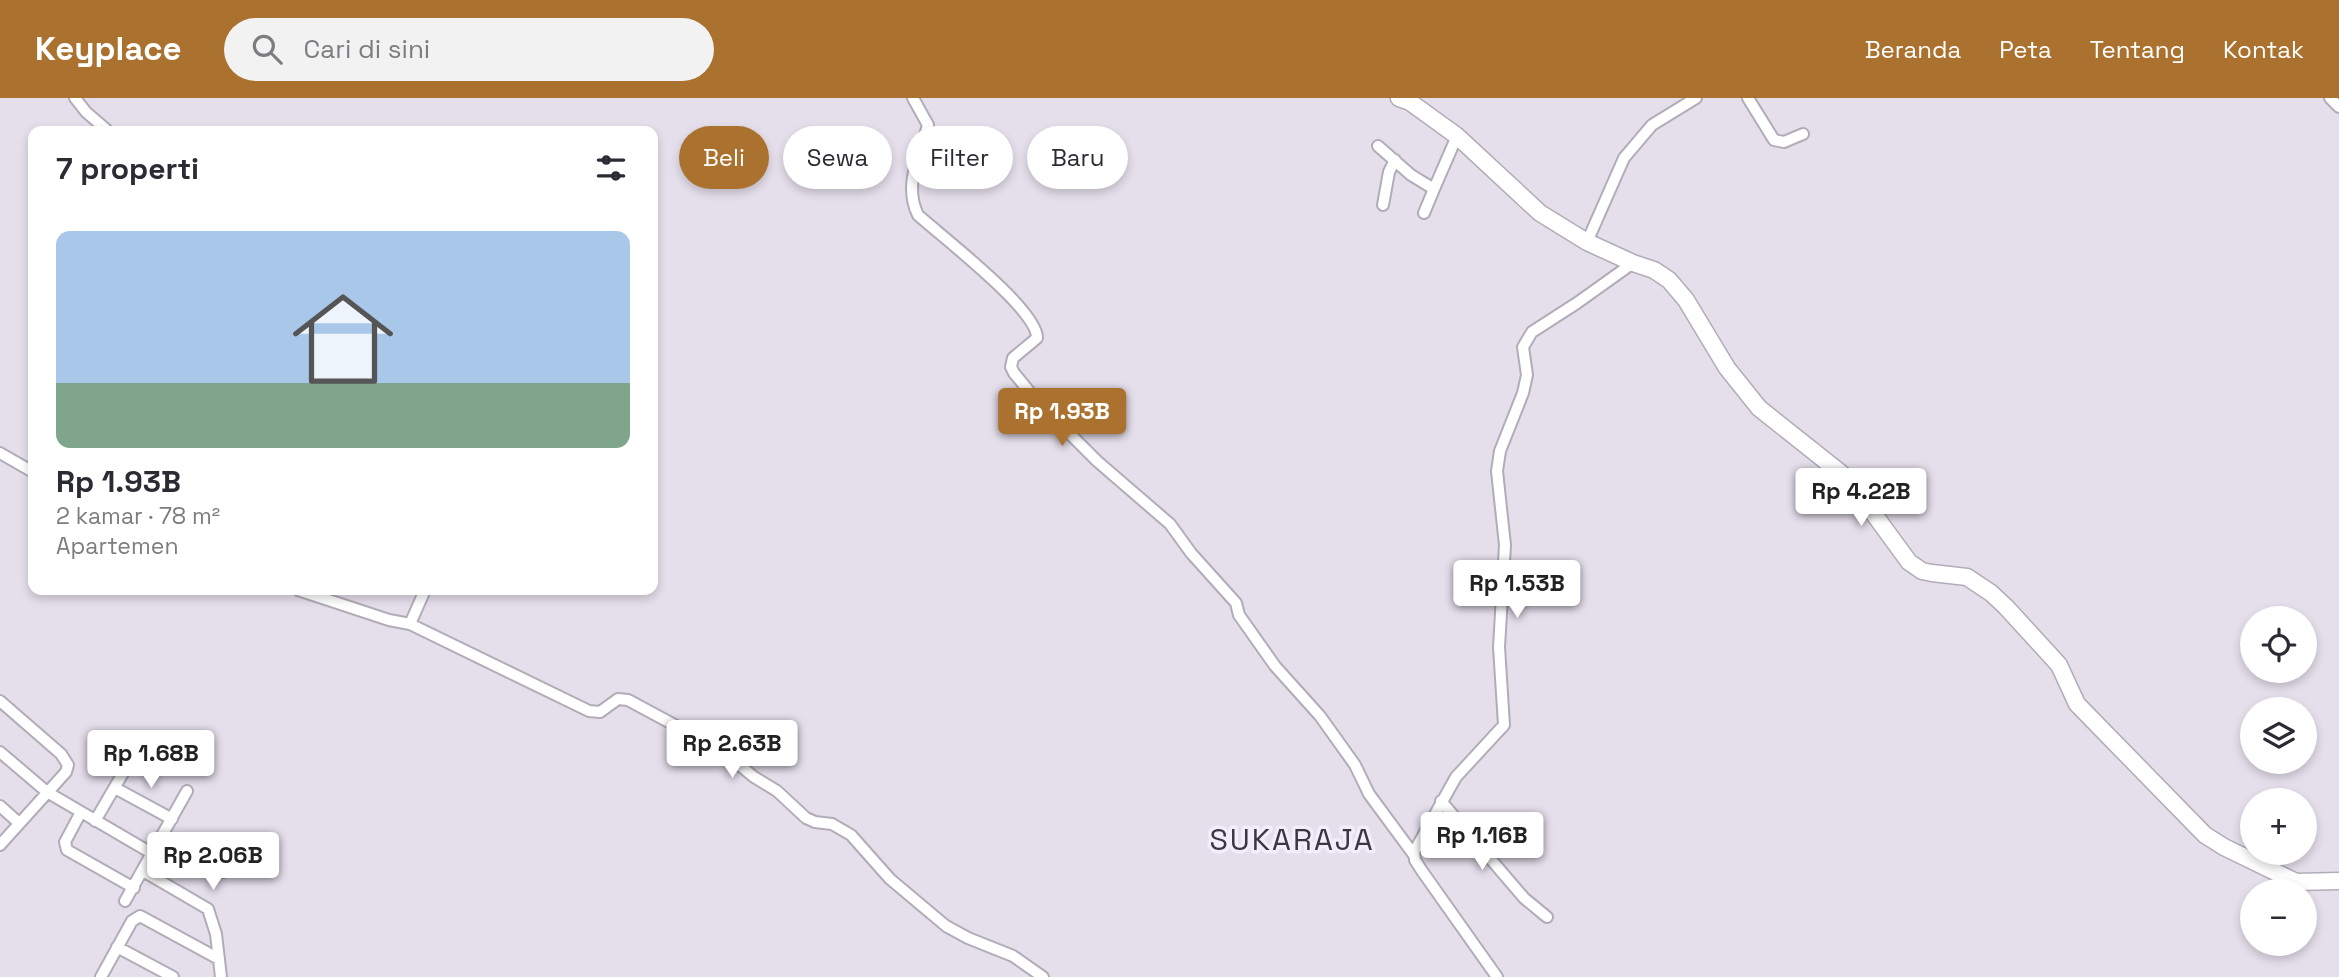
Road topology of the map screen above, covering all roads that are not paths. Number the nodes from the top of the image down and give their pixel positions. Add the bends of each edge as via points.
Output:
1 (75, 98) edge
2 (913, 98) edge
3 (1399, 98) edge
4 (1696, 98) edge
5 (1748, 98) edge
6 (2330, 98) edge
7 (2339, 107) edge
8 (102, 126) edge
9 (1803, 134) dead end
10 (1457, 136) junction
11 (1378, 146) dead end
12 (1395, 160) junction
13 (1433, 189) junction
14 (1383, 205) dead end
15 (1424, 213) dead end
16 (1587, 242) junction
17 (1633, 263) junction
18 (0, 453) edge
19 (28, 469) edge
20 (314, 595) edge
21 (423, 595) edge
22 (410, 624) junction
23 (1, 704) edge
24 (0, 752) edge
25 (123, 773) dead end
26 (115, 788) junction
27 (47, 792) junction
28 (187, 792) dead end
29 (1441, 801) junction
30 (0, 806) edge
31 (81, 812) junction
32 (172, 819) junction
33 (95, 821) junction
34 (19, 823) junction
35 (162, 837) junction
36 (0, 845) edge
37 (153, 854) junction
38 (1414, 855) junction
39 (143, 871) junction
40 (222, 872) dead end
41 (2339, 881) edge
42 (134, 888) junction
43 (125, 901) dead end
44 (1547, 917) dead end
45 (117, 947) junction
46 (219, 959) junction
47 (101, 977) edge
48 (173, 977) edge
49 (222, 977) edge
50 (1042, 977) edge
51 (1497, 977) edge

1 - 8 street
2 - 38 street via 928,125 914,170 913,205 918,215 1007,293 1035,329 1037,338 1011,362 1014,373 1097,461 1170,524 1236,603 1239,615 1275,666 1320,716
3 - 10 main road
4 - 16 street via 1652,125 1624,158
5 - 9 street via 1774,140 1784,142
6 - 7 street
10 - 13 street
10 - 16 main road via 1540,212
11 - 12 street
12 - 13 street
12 - 14 street
13 - 15 street
16 - 17 main road
17 - 29 street via 1532,332 1523,347 1527,375 1497,471 1504,545 1499,647 1504,725 1456,777
17 - 41 main road via 1654,270 1677,288 1744,391 1842,474 1909,562 1932,573 1967,577 2006,607 2059,666 2077,704 2205,835 2296,882
18 - 19 street
20 - 22 street
21 - 22 street
22 - 50 street via 589,711 600,712 623,698 721,750 806,818 832,824 851,835 890,879 946,926 1013,956
23 - 27 street via 66,759 65,772
24 - 27 street
25 - 26 street
26 - 32 street
26 - 33 street
27 - 31 street
27 - 34 street
28 - 32 street
29 - 38 street
29 - 44 street via 1524,898
30 - 34 street
31 - 33 street
31 - 42 street via 65,842 67,850
32 - 35 street
33 - 37 street
34 - 36 street
35 - 37 street
35 - 40 street
37 - 39 street
38 - 51 street
39 - 42 street
39 - 46 street via 208,909
42 - 43 street
45 - 46 street via 140,916
45 - 47 street
45 - 48 street
46 - 49 street

